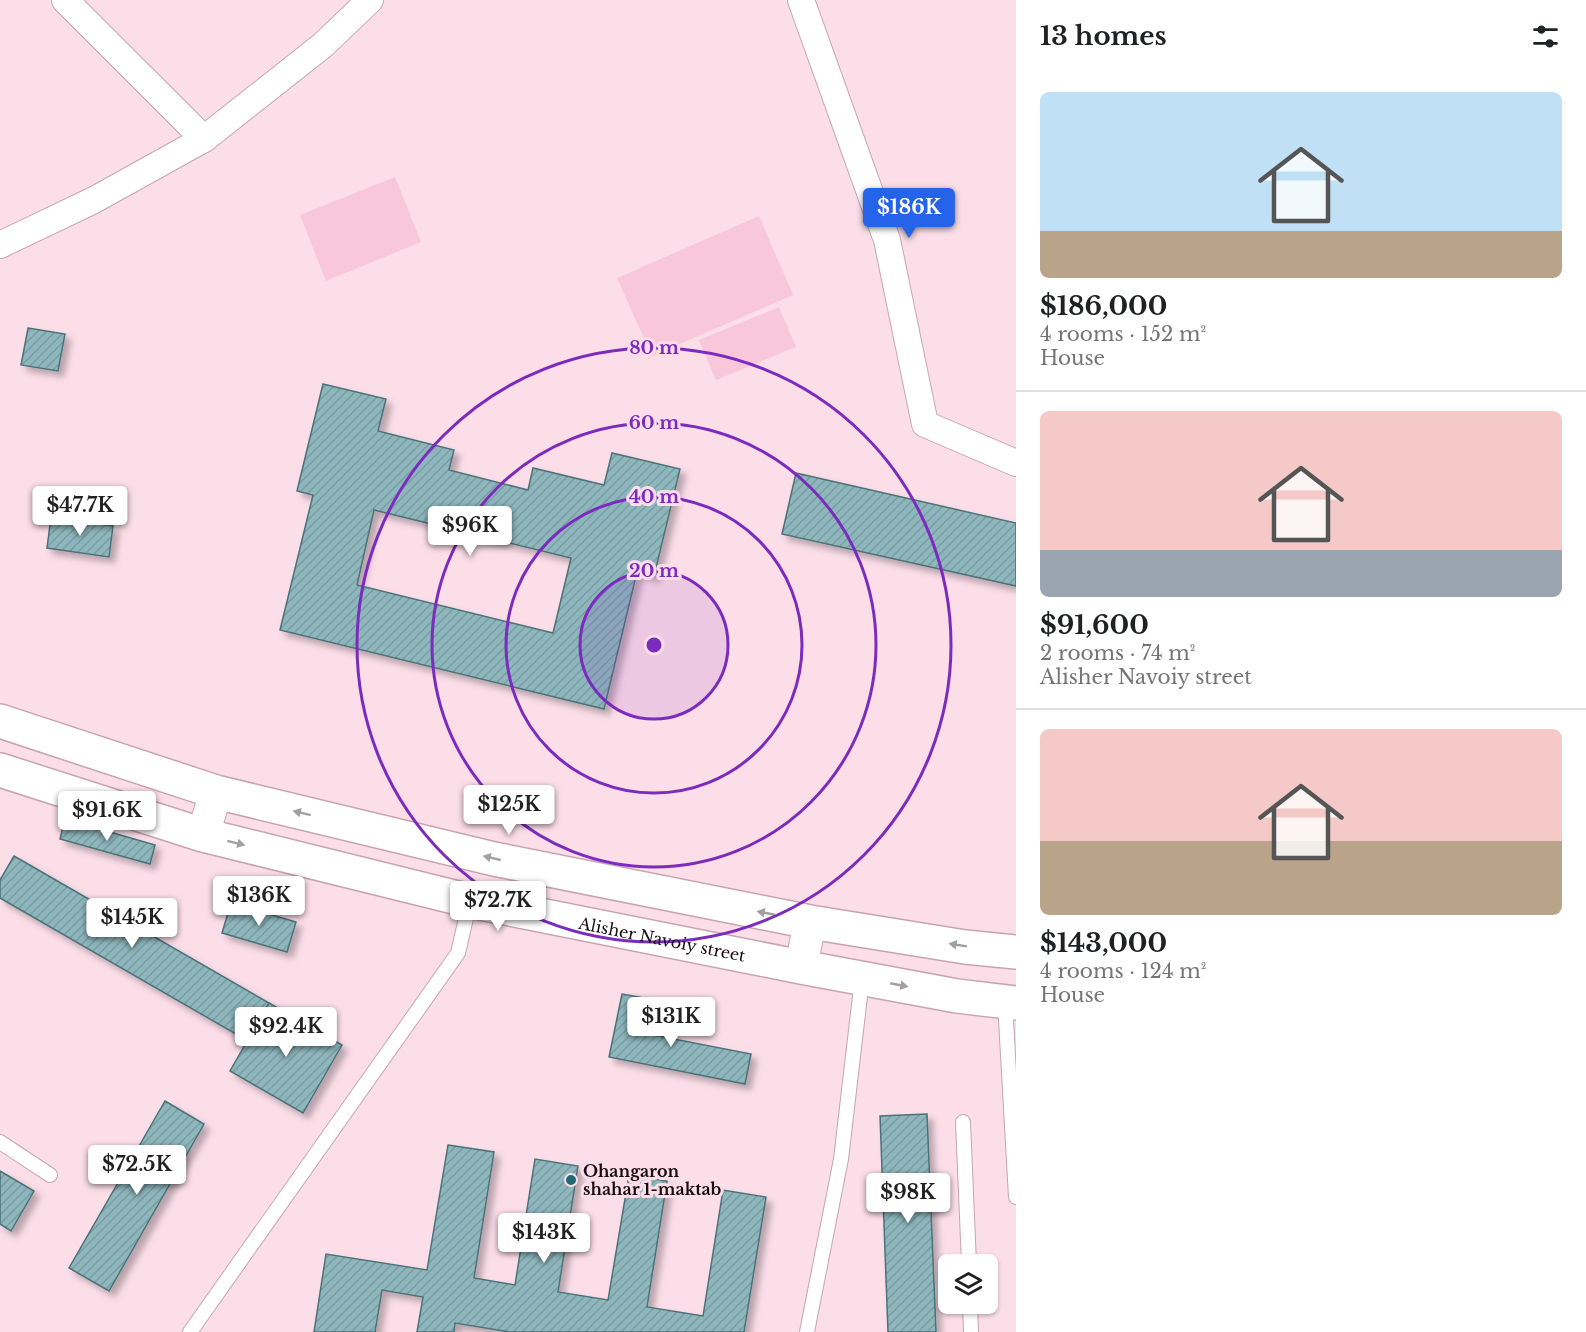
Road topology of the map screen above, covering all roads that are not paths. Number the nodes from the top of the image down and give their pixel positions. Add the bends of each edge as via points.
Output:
1 (65, 0) edge
2 (370, 0) edge
3 (801, 0) edge
4 (204, 139) junction
5 (0, 245) edge
6 (1016, 464) edge
7 (0, 721) edge
8 (0, 770) edge
9 (216, 792) junction
10 (203, 835) junction
11 (470, 901) junction
12 (810, 922) junction
13 (1016, 952) edge
14 (801, 967) junction
15 (862, 978) junction
16 (1011, 1003) edge
17 (963, 1122) dead end
18 (0, 1142) edge
19 (50, 1175) dead end
20 (1016, 1197) edge
21 (969, 1254) edge
22 (970, 1314) edge
23 (190, 1332) edge
24 (807, 1332) edge
25 (971, 1332) edge

1 - 4 street
2 - 4 street via 323,45
3 - 6 street via 887,240 925,424
4 - 5 street via 94,200
7 - 9 main road
8 - 10 main road, Alisher Navoiy street
9 - 10 street
12 -> 9 main road via 494,859
10 -> 11 main road, Alisher Navoiy street
11 - 14 main road, Alisher Navoiy street
11 - 23 lane via 458,953
13 -> 12 main road
12 - 14 street
14 - 15 main road, Alisher Navoiy street
15 -> 16 main road, Alisher Navoiy street
15 - 24 lane via 841,1159
16 - 20 lane
17 - 21 lane
18 - 19 lane
22 - 25 lane

